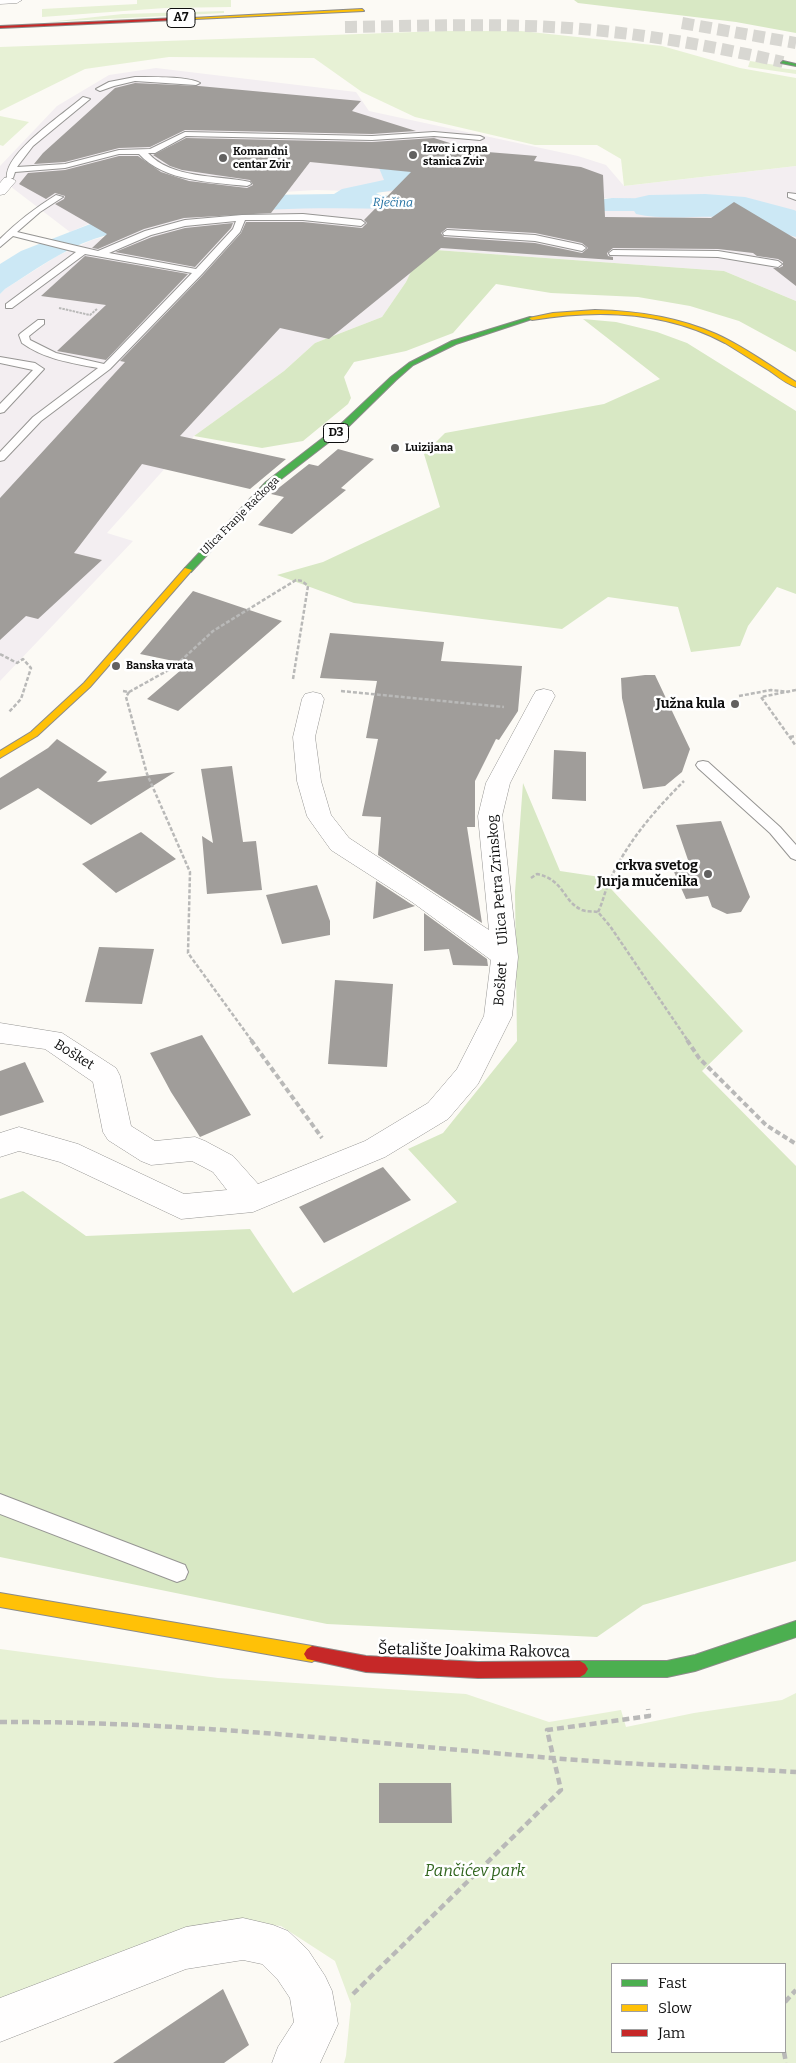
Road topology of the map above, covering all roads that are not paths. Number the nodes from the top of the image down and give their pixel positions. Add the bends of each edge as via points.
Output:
1 (18, 0) edge
2 (0, 2) edge
3 (362, 10) dead end
4 (0, 27) edge
5 (75, 35) dead end
6 (0, 38) edge
7 (783, 62) tunnel mouth
8 (796, 65) edge
9 (196, 83) dead end
10 (100, 89) dead end
11 (86, 99) dead end
12 (480, 138) dead end
13 (141, 151) junction
14 (7, 181) edge
15 (247, 184) dead end
16 (59, 197) dead end
17 (242, 218) junction
18 (361, 223) dead end
19 (11, 233) junction
20 (447, 233) dead end
21 (0, 244) edge
22 (582, 248) dead end
23 (83, 251) junction
24 (613, 253) dead end
25 (99, 254) junction
26 (778, 264) dead end
27 (199, 272) junction
28 (9, 306) dead end
29 (41, 322) dead end
30 (0, 360) edge
31 (106, 367) junction
32 (796, 385) edge
33 (0, 410) edge
34 (0, 458) edge
35 (323, 695) road end
36 (540, 703) road end
37 (0, 755) edge
38 (703, 764) road end
39 (796, 855) edge
40 (505, 957) junction
41 (0, 1033) edge
42 (0, 1145) edge
43 (253, 1200) junction
44 (0, 1504) edge
45 (177, 1572) dead end
46 (0, 1600) edge
47 (796, 1629) edge
48 (0, 2020) edge
49 (294, 2063) edge

1 - 2 street
3 - 4 main road, A7
5 - 6 main road
7 - 8 main road
9 - 10 lane via 128,80 113,82
11 - 14 lane via 29,145
12 - 13 lane via 457,134 372,138 184,134 159,148
13 - 14 lane via 119,152
13 - 15 lane via 152,163 190,177
16 - 19 lane via 37,210
17 - 18 lane via 303,217
17 - 25 lane via 185,223 148,233
17 - 27 lane via 237,230
19 - 21 lane
19 - 23 lane
20 - 22 lane via 535,238
23 - 25 lane
23 - 28 lane
24 - 26 lane via 718,254
25 - 27 lane
27 - 31 lane
29 - 31 lane via 24,334 25,341 33,348
30 - 33 lane via 32,364 39,369
31 - 34 lane via 37,419
32 - 37 main road, Ulica Franje Račkoga / D3 via 701,330 662,319 616,312 562,312 531,318 438,350 411,364 329,439 270,483 223,530 87,684 34,734
35 - 40 street, Bošket via 304,737 309,781 319,816 340,844
36 - 40 street, Ulica Petra Zrinskog via 498,783 490,816
38 - 39 lane via 775,830
40 - 43 street, Bošket via 498,1016 468,1076 438,1111 375,1149
41 - 43 street, Bošket via 52,1040 106,1076 118,1132 151,1153 195,1149 223,1164
42 - 43 street, Bošket via 19,1139 68,1152 181,1207
44 - 45 lane
46 - 47 main road, Šetalište Joakima Rakovca via 366,1664 478,1670 667,1668 695,1663
48 - 49 street via 186,1948 244,1939 273,1946 294,1965 310,1990 316,2024

